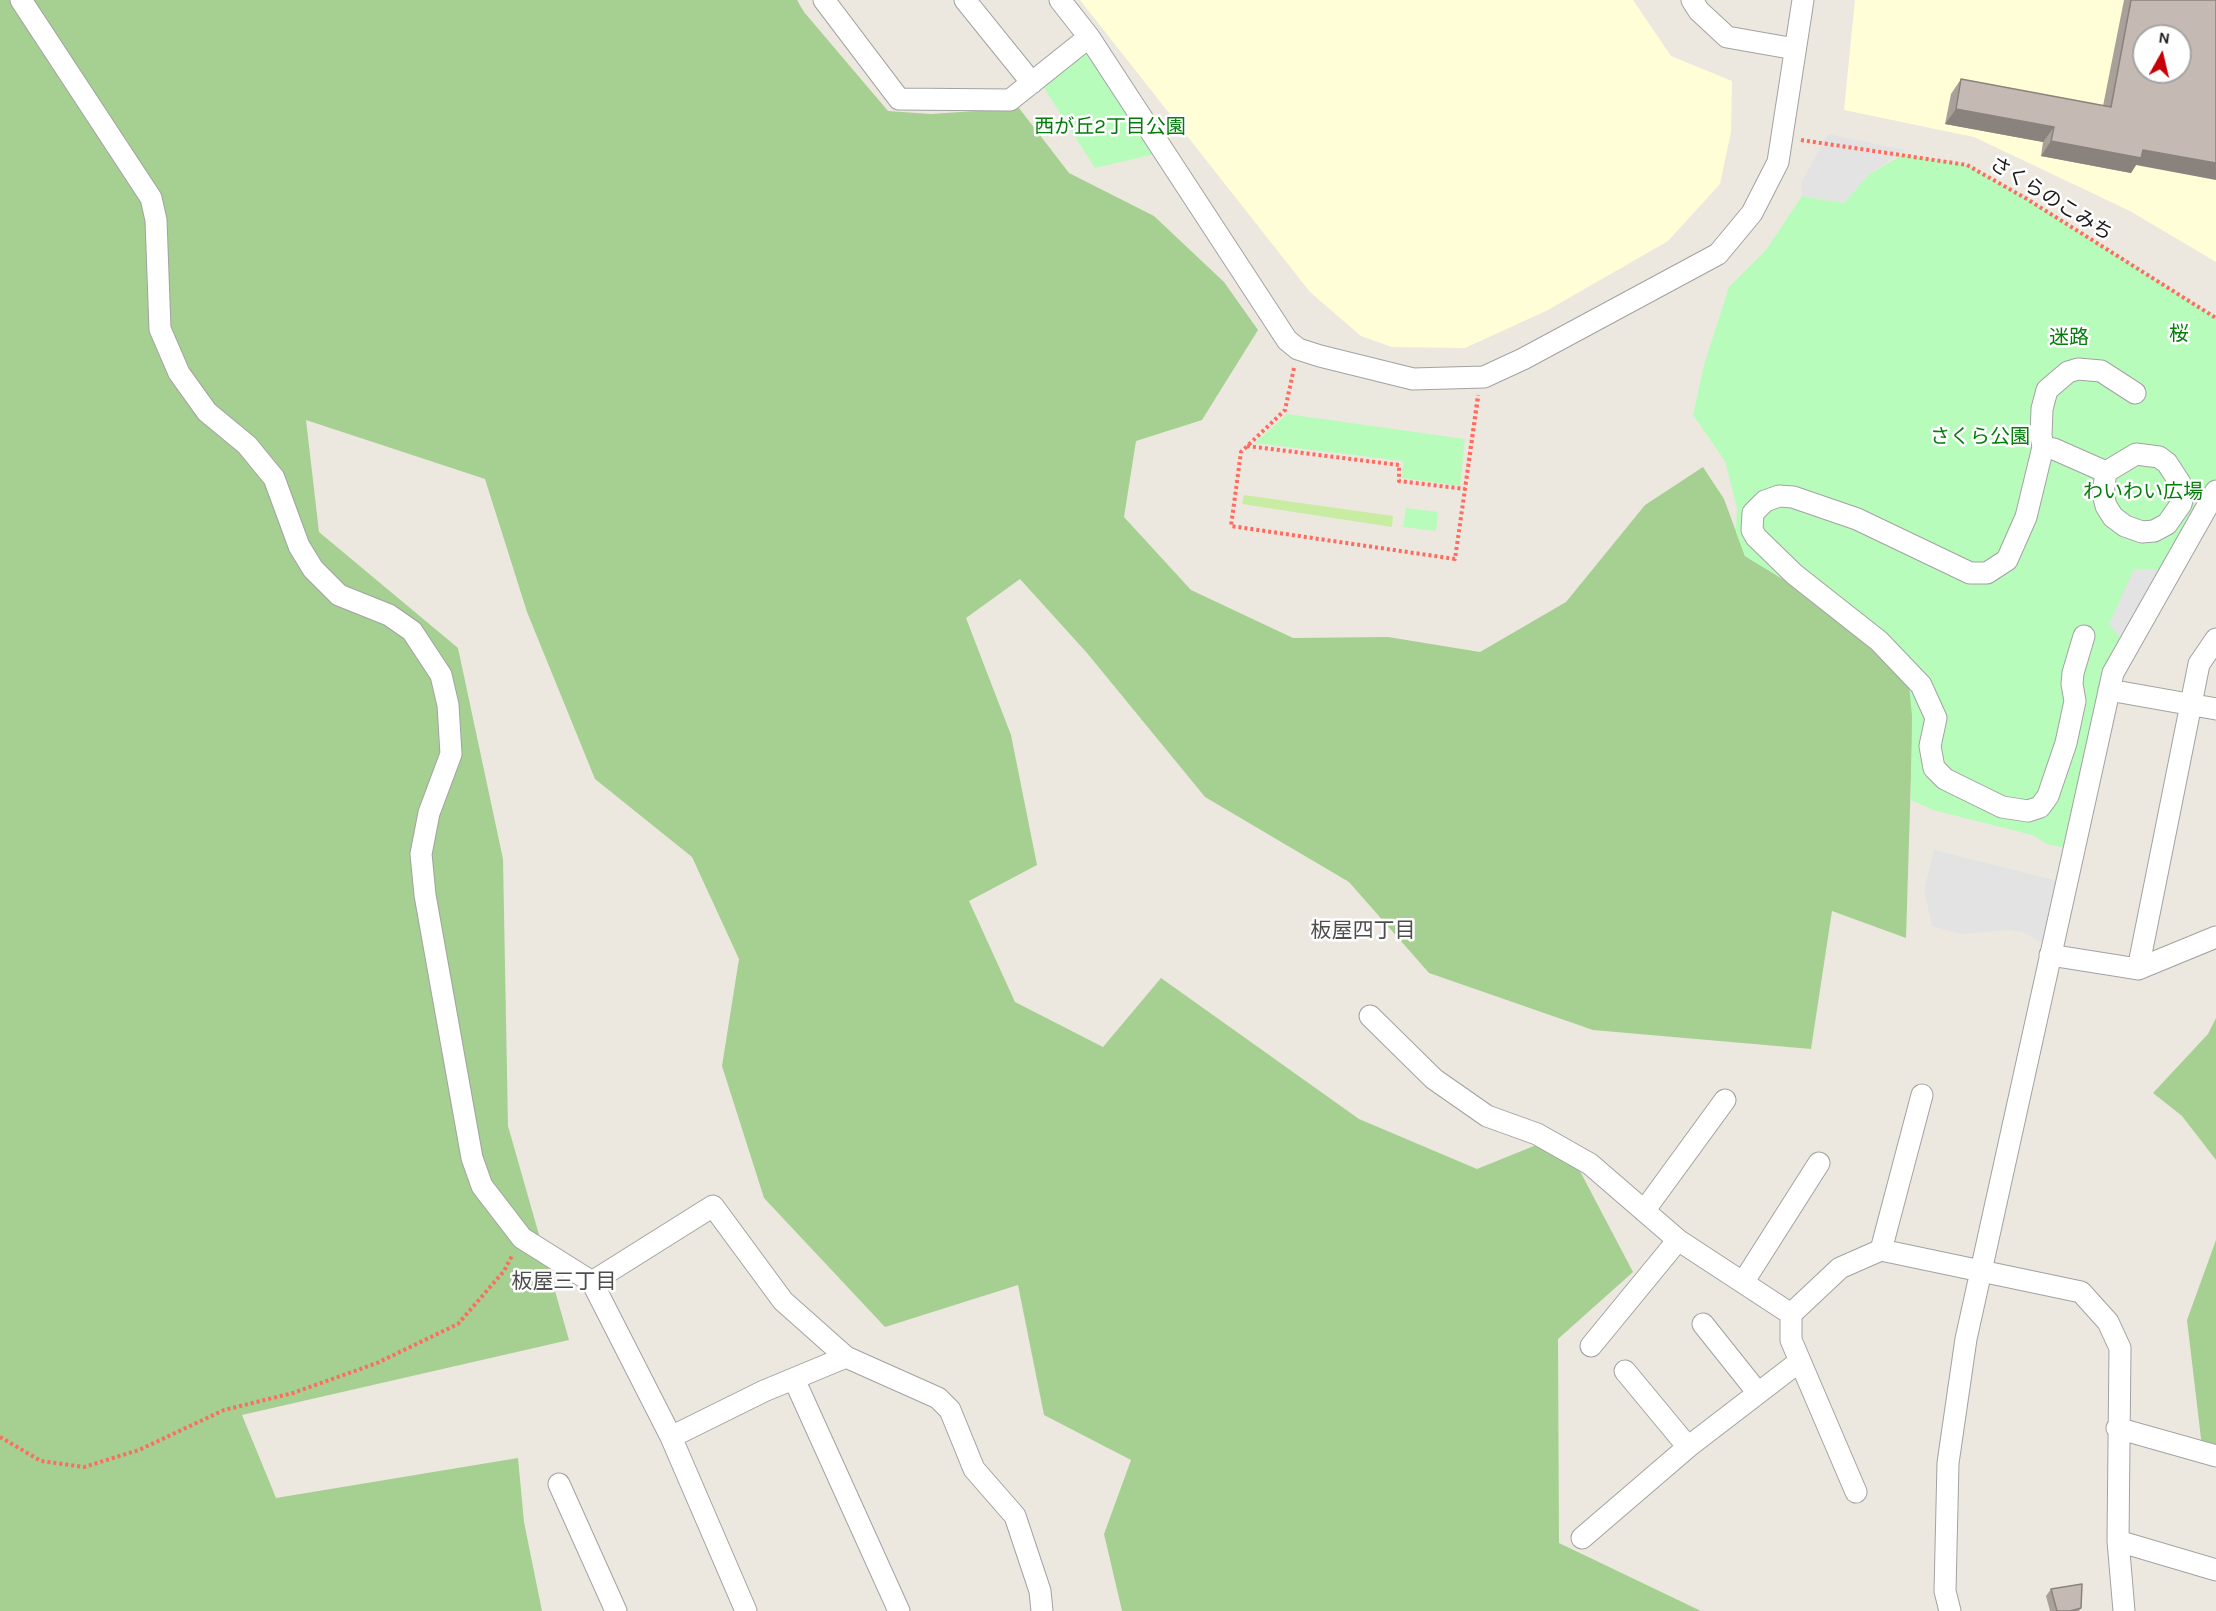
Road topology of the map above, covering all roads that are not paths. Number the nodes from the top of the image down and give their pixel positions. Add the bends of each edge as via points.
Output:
1 (21, 0) edge
2 (824, 0) edge
3 (965, 0) edge
4 (1060, 0) edge
5 (1692, 0) edge
6 (1803, 0) edge
7 (1089, 37) junction
8 (1795, 49) junction
9 (1032, 83) junction
10 (2135, 393) dead end
11 (2043, 447) junction
12 (2106, 472) dead end
13 (2216, 491) edge
14 (2084, 636) dead end
15 (2216, 639) edge
16 (2109, 690) junction
17 (2191, 705) junction
18 (2216, 709) edge
19 (2216, 937) edge
20 (2050, 955) junction
21 (2138, 969) junction
22 (1370, 1016) dead end
23 (1922, 1095) dead end
24 (1725, 1100) dead end
25 (1819, 1163) dead end
26 (1644, 1211) junction
27 (1678, 1240) junction
28 (1881, 1250) junction
29 (1982, 1270) junction
30 (1744, 1281) junction
31 (592, 1282) junction
32 (1791, 1314) junction
33 (1703, 1324) dead end
34 (1591, 1346) dead end
35 (846, 1357) junction
36 (1800, 1361) junction
37 (1625, 1371) dead end
38 (794, 1379) junction
39 (1758, 1393) junction
40 (2117, 1428) junction
41 (671, 1437) junction
42 (1688, 1447) junction
43 (2216, 1456) edge
44 (559, 1484) dead end
45 (1857, 1492) dead end
46 (1582, 1538) dead end
47 (2118, 1540) junction
48 (2216, 1570) edge
49 (616, 1611) edge
50 (746, 1611) edge
51 (898, 1611) edge
52 (1042, 1611) edge
53 (1950, 1611) edge
54 (2124, 1611) edge

1 - 31 street via 152,198 160,329 179,373 207,412 247,445 274,478 299,546 313,569 339,595 388,615 412,631 441,675 448,705 451,754 429,813 421,854 472,1158 482,1186 522,1238
2 - 9 street via 900,99 1010,100
3 - 9 street
4 - 7 street
5 - 8 street via 1727,37
6 - 8 street
7 - 8 street via 1287,339 1298,349 1320,356 1413,379 1484,377 1718,254 1752,213 1779,162
7 - 9 street
10 - 11 street via 2101,371 2068,372 2047,390 2042,409
11 - 12 street
11 - 14 street via 2016,542 2007,560 1987,573 1970,573 1867,524 1793,497 1764,501 1753,513 1752,530 1794,574 1879,641 1921,686 1934,710 1931,757 1938,773 2002,807 2028,811 2040,807 2048,796 2066,743 2075,702 2073,673
13 - 16 street via 2113,673
15 - 17 street via 2199,664
16 - 17 street
16 - 20 street
17 - 18 street
17 - 21 street
19 - 21 street
20 - 21 street
20 - 29 street
22 - 26 street via 1451,1091 1487,1116 1537,1134 1590,1164
23 - 28 street
24 - 26 street
25 - 30 street
26 - 27 street
27 - 30 street
27 - 34 street
28 - 29 street
28 - 32 street via 1840,1268
29 - 40 street via 2081,1292 2108,1323 2120,1348
29 - 53 street via 1966,1339 1948,1463 1945,1591
30 - 32 street
31 - 35 street via 713,1206 783,1300
31 - 41 street
32 - 36 street via 1791,1340
33 - 39 street
35 - 38 street
35 - 52 street via 938,1398 950,1410 974,1469 1015,1516 1040,1591
36 - 39 street
36 - 45 street
37 - 42 street
38 - 41 street
38 - 51 street
39 - 42 street
40 - 43 street
40 - 47 street
41 - 50 street
42 - 46 street
44 - 49 street
47 - 48 street
47 - 54 street

